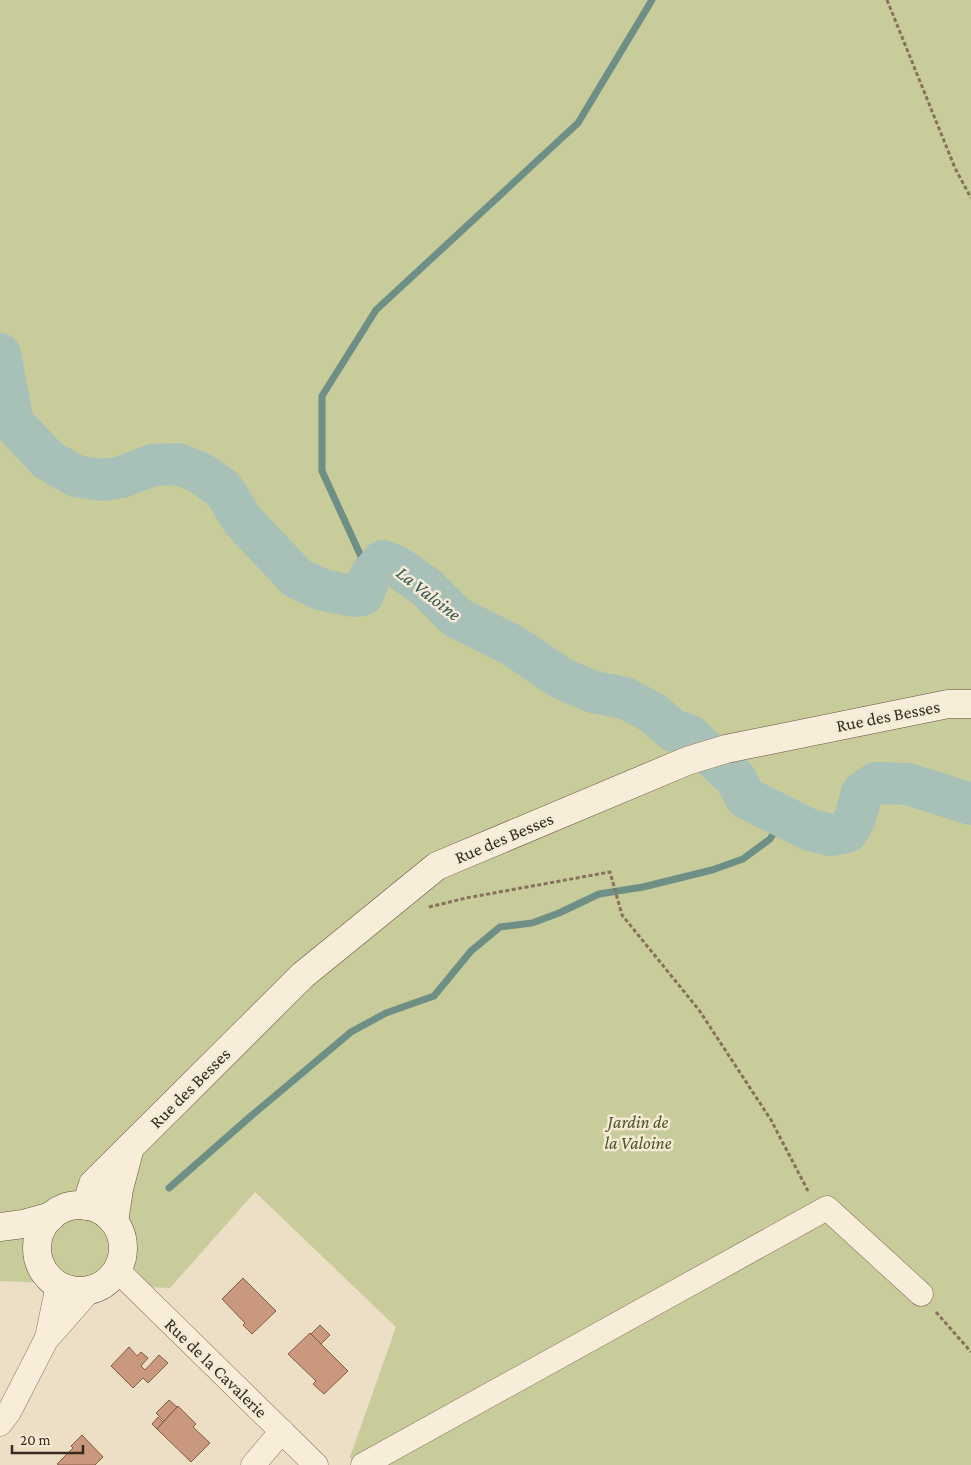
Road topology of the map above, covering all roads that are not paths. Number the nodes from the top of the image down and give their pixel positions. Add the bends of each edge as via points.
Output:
1 (971, 704) edge
2 (130, 1147) junction
3 (86, 1206) junction
4 (52, 1216) junction
5 (114, 1222) junction
6 (0, 1227) edge
7 (0, 1240) edge
8 (37, 1252) junction
9 (117, 1270) junction
10 (58, 1284) junction
11 (90, 1290) junction
12 (925, 1303) road end
13 (46, 1340) junction
14 (0, 1424) edge
15 (282, 1431) junction
16 (252, 1465) edge
17 (316, 1465) edge
18 (363, 1465) edge

1 - 2 street, Rue des Besses via 948,704 726,749 687,761 437,866 303,975
2 - 3 street, Rue des Besses via 93,1184
2 - 5 street
3 - 4 street via 62,1209
3 - 5 street via 106,1214
4 - 6 street
4 - 8 street via 43,1226
5 - 9 street via 123,1246
7 - 8 street
8 - 10 street via 40,1265
9 - 11 street via 110,1279
9 - 15 street, Rue de la Cavalerie
10 - 11 street via 68,1289
10 - 13 street
11 - 13 street
12 - 18 street via 827,1208
13 - 14 street
15 - 16 street
15 - 17 street, Rue de la Cavalerie

